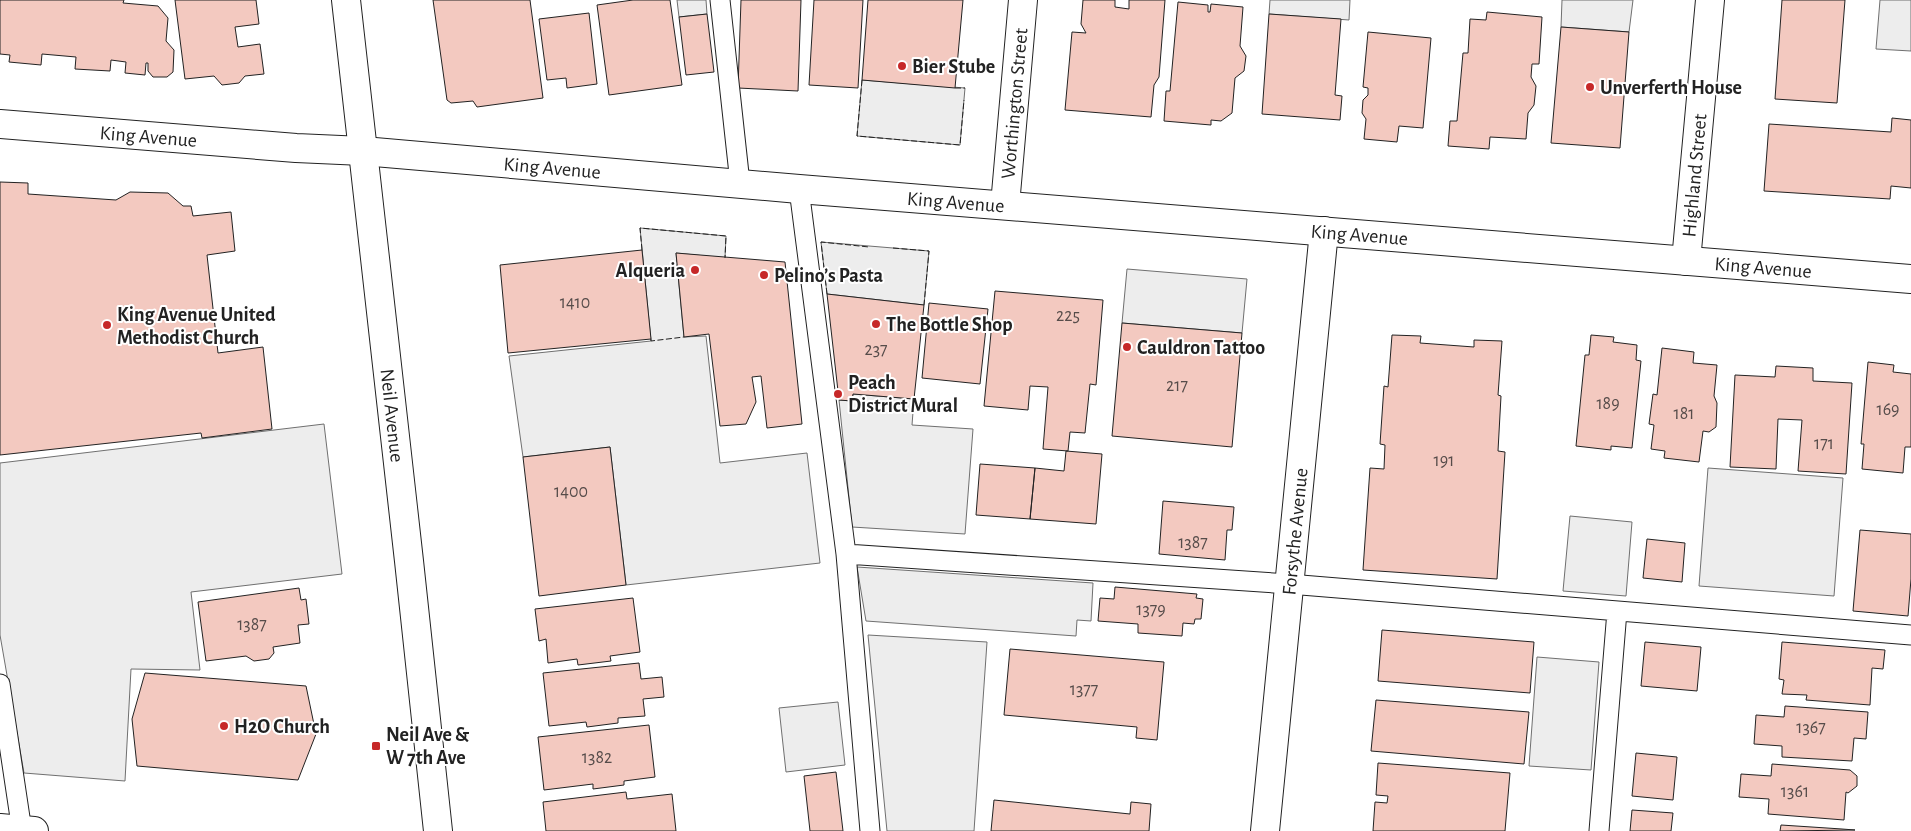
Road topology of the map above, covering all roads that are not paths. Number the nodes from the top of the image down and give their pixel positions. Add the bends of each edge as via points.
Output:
1 (346, 0) edge
2 (720, 0) edge
3 (1023, 0) edge
4 (1710, 0) edge
5 (0, 124) edge
6 (363, 152) junction
7 (740, 183) junction
8 (799, 189) junction
9 (1005, 205) junction
10 (1324, 231) junction
11 (1686, 261) junction
12 (1911, 278) edge
13 (846, 554) junction
14 (1289, 584) junction
15 (1617, 611) junction
16 (1911, 635) edge
17 (0, 684) edge
18 (20, 830) edge
19 (438, 831) edge
20 (870, 831) edge
21 (1266, 831) edge
22 (1600, 831) edge

1 - 6 street, Neil Avenue
2 - 7 lane
3 - 9 street, Worthington Street
4 - 11 street, Highland Street
5 - 6 street, King Avenue
6 - 7 street, King Avenue
6 - 19 street, Neil Avenue
7 - 8 street, King Avenue
8 - 9 street, King Avenue
8 - 13 lane
9 - 10 street, King Avenue
10 - 11 street, King Avenue
10 - 14 street, Forsythe Avenue
11 - 12 street, King Avenue
13 - 14 lane
13 - 20 lane
14 - 15 lane
14 - 21 street, Forsythe Avenue
15 - 16 lane
15 - 22 lane
17 - 18 lane

